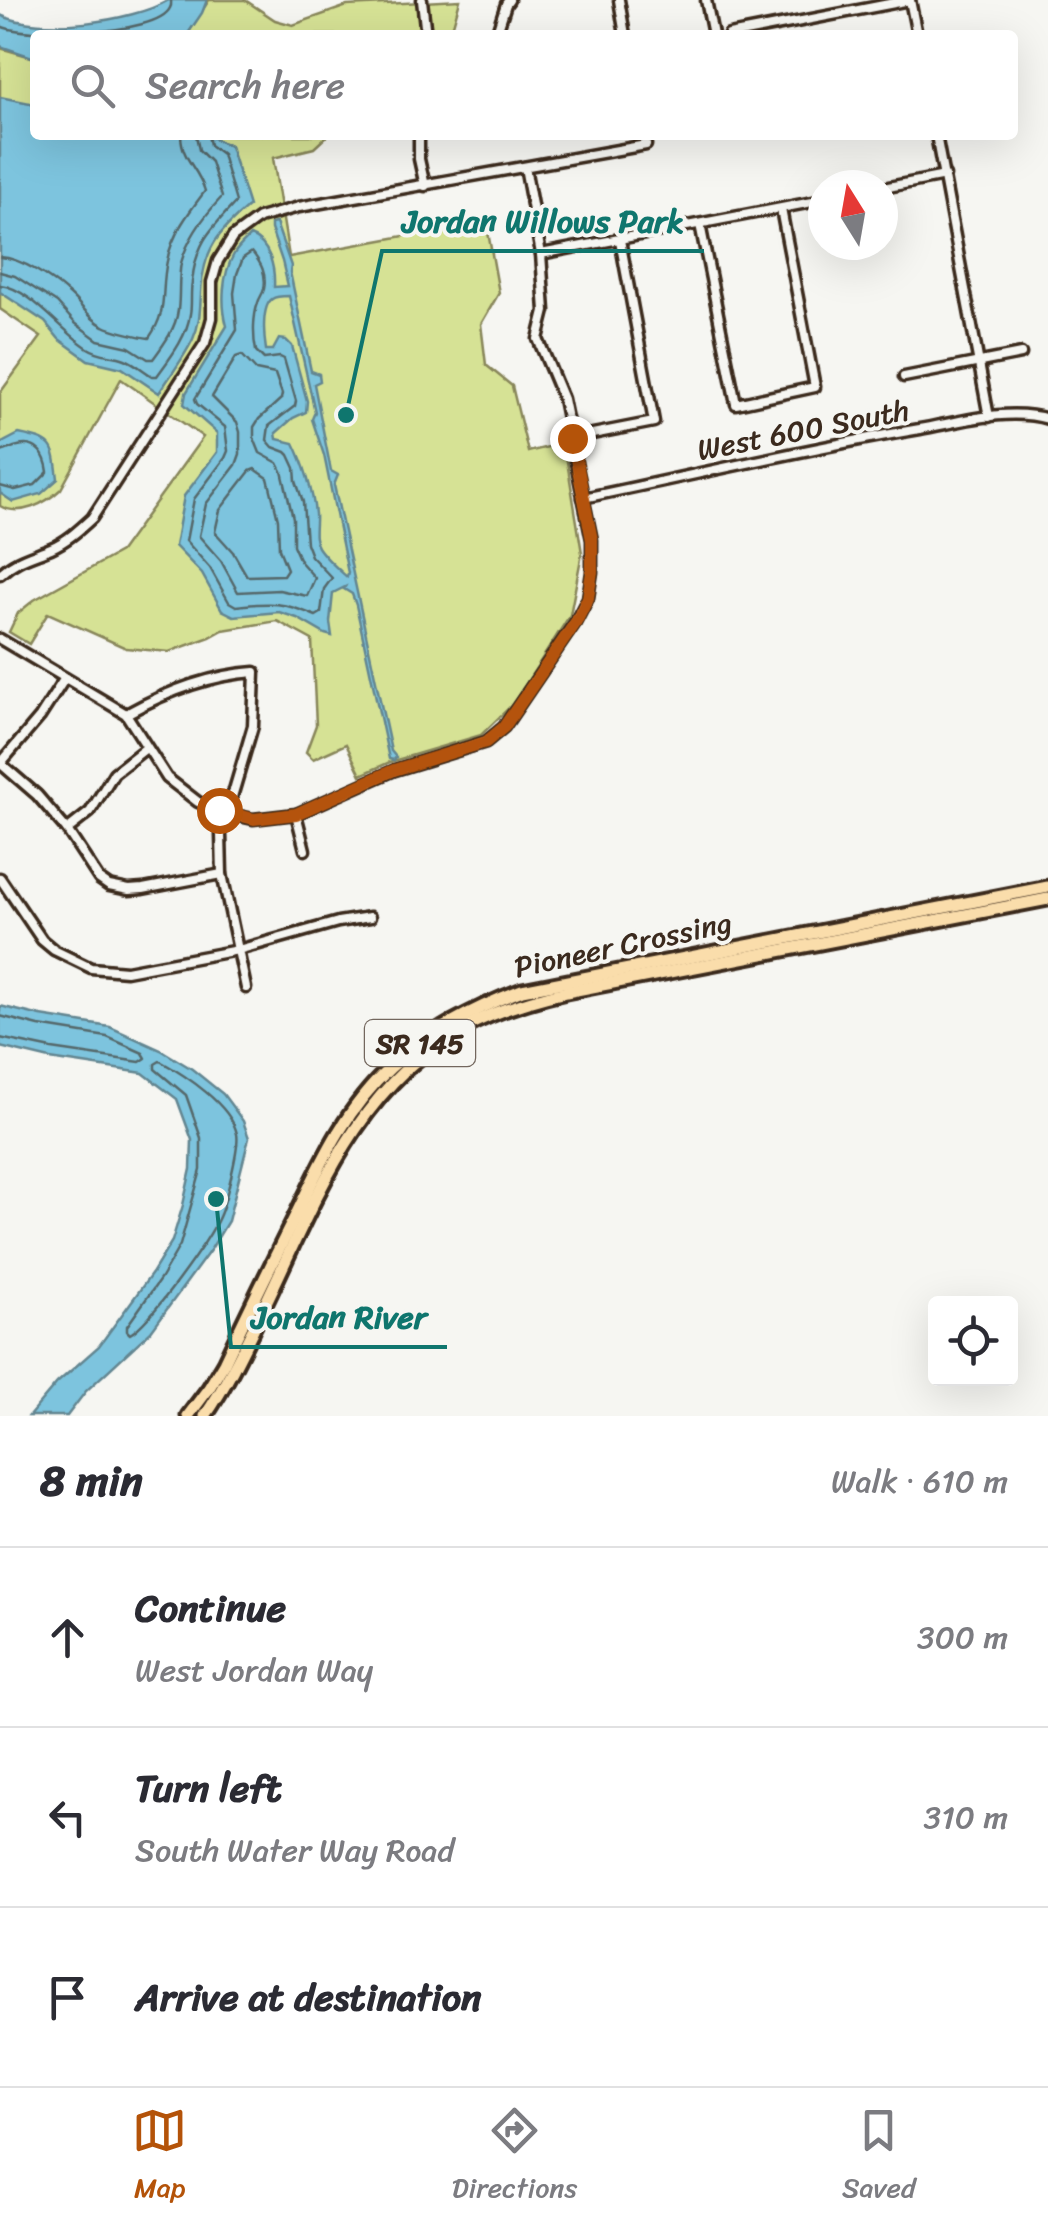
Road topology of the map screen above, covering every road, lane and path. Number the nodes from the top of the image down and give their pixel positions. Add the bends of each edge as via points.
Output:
1 (422, 0) edge
2 (509, 0) edge
3 (619, 0) edge
4 (706, 0) edge
5 (910, 0) edge
6 (425, 30) edge
7 (498, 30) edge
8 (624, 30) edge
9 (712, 30) edge
10 (754, 30) edge
11 (915, 30) edge
12 (419, 140) edge
13 (645, 140) edge
14 (937, 140) edge
15 (525, 168) junction
16 (944, 176) junction
17 (898, 185) edge
18 (425, 186) junction
19 (808, 203) edge
20 (781, 208) junction
21 (700, 224) junction
22 (620, 240) junction
23 (541, 254) junction
24 (1021, 354) dead end
25 (979, 362) junction
26 (904, 377) dead end
27 (988, 417) junction
28 (1048, 418) edge
29 (572, 438) junction
30 (583, 498) junction
31 (0, 574) edge
32 (0, 638) edge
33 (66, 678) junction
34 (126, 714) junction
35 (146, 748) junction
36 (0, 763) edge
37 (226, 813) junction
38 (296, 814) junction
39 (67, 830) junction
40 (304, 850) dead end
41 (222, 874) junction
42 (0, 878) edge
43 (1048, 886) edge
44 (1048, 899) edge
45 (370, 917) dead end
46 (238, 950) junction
47 (246, 988) dead end
48 (188, 1416) edge
49 (205, 1416) edge

1 - 6 street
2 - 7 street
3 - 8 street
4 - 9 street
5 - 10 street
5 - 11 street
12 - 18 street
13 - 15 street
14 - 16 street
15 - 18 street
15 - 23 street
16 - 17 street
16 - 25 street
18 - 31 street via 299,207 259,218 233,237 212,282 205,343 92,518 54,546 6,561
19 - 20 street
20 - 21 street
20 - 21 street via 816,388 736,404
21 - 22 street
22 - 23 street
22 - 29 street via 654,422
23 - 29 street via 546,312 538,338
24 - 25 street
25 - 26 street
25 - 27 street
27 - 28 street, West 600 South
27 - 30 street, West 600 South
29 - 30 street
30 - 38 street via 592,540 588,598 504,727 486,742 394,770
32 - 33 street
33 - 34 street
33 - 36 street
34 - 35 street
34 - 37 street via 164,694 255,672 252,726
35 - 37 street via 168,778 198,802
35 - 39 street via 114,774 90,812
36 - 39 street
37 - 38 street via 254,819
37 - 41 street
38 - 40 street
39 - 41 street via 109,886 129,890
41 - 46 street
42 - 46 street via 42,940 91,968 126,971
43 - 48 highway, Pioneer Crossing / SR 145 via 536,986 430,1034 380,1078 338,1132 224,1362
44 - 49 highway, Pioneer Crossing / SR 145 via 566,992 464,1028 413,1062 365,1114
45 - 46 street
46 - 47 street

